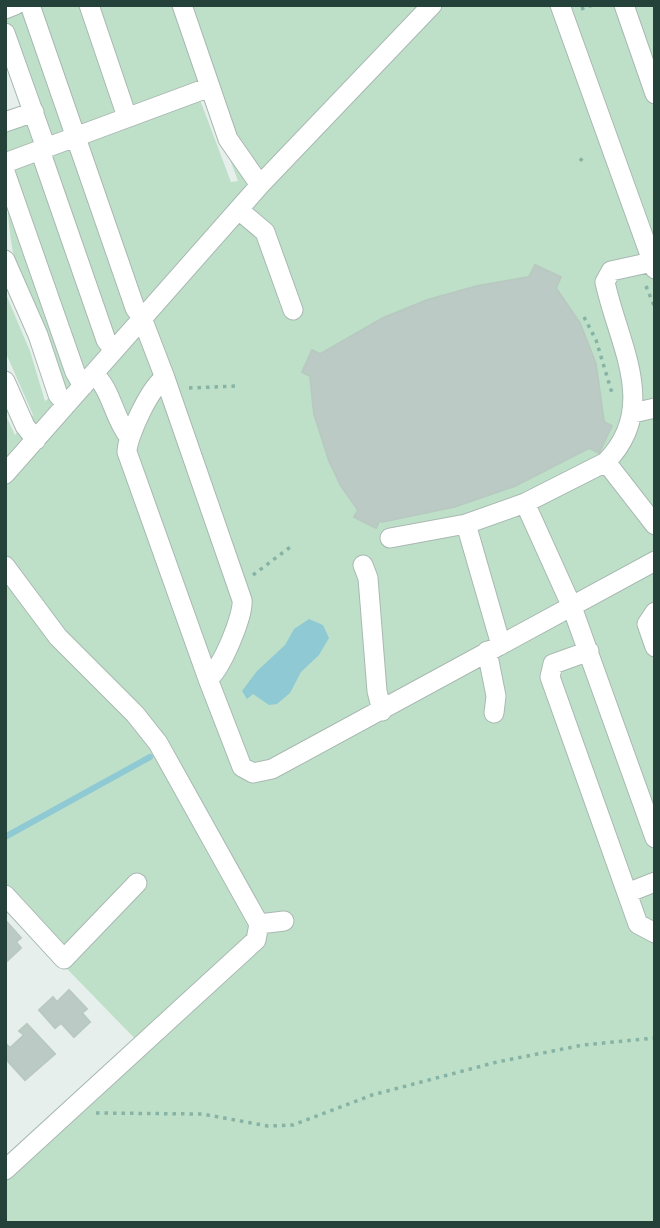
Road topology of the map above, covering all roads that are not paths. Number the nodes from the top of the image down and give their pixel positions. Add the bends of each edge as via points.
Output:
1 (15, 5) edge
2 (30, 5) edge
3 (89, 5) edge
4 (182, 5) edge
5 (432, 5) edge
6 (624, 5) edge
7 (568, 8) edge
8 (5, 9) edge
9 (5, 33) edge
10 (11, 67) edge
11 (210, 87) junction
12 (655, 94) edge
13 (34, 112) junction
14 (127, 117) junction
15 (5, 122) edge
16 (76, 136) junction
17 (43, 149) junction
18 (5, 163) edge
19 (5, 172) edge
20 (260, 185) junction
21 (240, 211) junction
22 (5, 260) edge
23 (653, 266) edge
24 (293, 310) dead end
25 (142, 318) junction
26 (114, 350) junction
27 (165, 378) junction
28 (88, 380) junction
29 (5, 381) edge
30 (67, 404) junction
31 (634, 407) junction
32 (655, 408) edge
33 (130, 437) junction
34 (36, 440) junction
35 (606, 462) junction
36 (5, 474) edge
37 (525, 503) junction
38 (466, 524) junction
39 (655, 525) edge
40 (390, 538) dead end
41 (655, 561) edge
42 (363, 565) dead end
43 (5, 566) edge
44 (572, 607) junction
45 (655, 612) edge
46 (655, 647) edge
47 (494, 648) junction
48 (589, 651) junction
49 (208, 680) junction
50 (382, 711) junction
51 (494, 713) dead end
52 (655, 838) edge
53 (655, 882) edge
54 (137, 883) dead end
55 (627, 893) junction
56 (5, 895) edge
57 (284, 921) dead end
58 (259, 924) junction
59 (655, 933) edge
60 (5, 1170) edge

1 - 8 lane
2 - 16 lane
3 - 14 lane
4 - 11 lane
5 - 20 lane
6 - 12 lane
7 - 23 lane
9 - 10 lane
10 - 13 lane
11 - 14 lane
11 - 20 lane via 228,139
13 - 15 lane
13 - 17 lane
14 - 16 lane
16 - 17 lane
16 - 25 lane
17 - 18 lane
17 - 26 lane via 106,340
19 - 28 lane via 75,372
20 - 21 lane
21 - 24 lane via 265,232
21 - 25 lane
22 - 30 lane via 58,395
23 - 31 lane via 611,271 605,282 637,383
25 - 26 lane
25 - 27 lane
26 - 28 lane
27 - 33 lane via 155,387
27 - 49 lane via 242,600 241,614
28 - 30 lane
28 - 33 lane via 107,390 118,423
29 - 34 lane
30 - 34 lane
31 - 32 lane
31 - 35 lane via 621,446
33 - 49 lane via 127,452
34 - 36 lane
35 - 37 lane
35 - 39 lane
37 - 38 lane
37 - 44 lane
38 - 40 lane
38 - 47 lane
41 - 44 lane
42 - 50 lane via 369,578
43 - 58 lane via 58,637 158,743
44 - 47 lane
44 - 48 lane
45 - 46 lane via 647,624
47 - 50 lane
47 - 51 lane
48 - 52 lane
48 - 55 lane via 553,664 550,677
49 - 50 lane via 238,761 253,773 272,769
53 - 55 lane
54 - 56 lane via 64,959
55 - 59 lane via 638,924
57 - 58 lane
58 - 60 lane via 256,940

